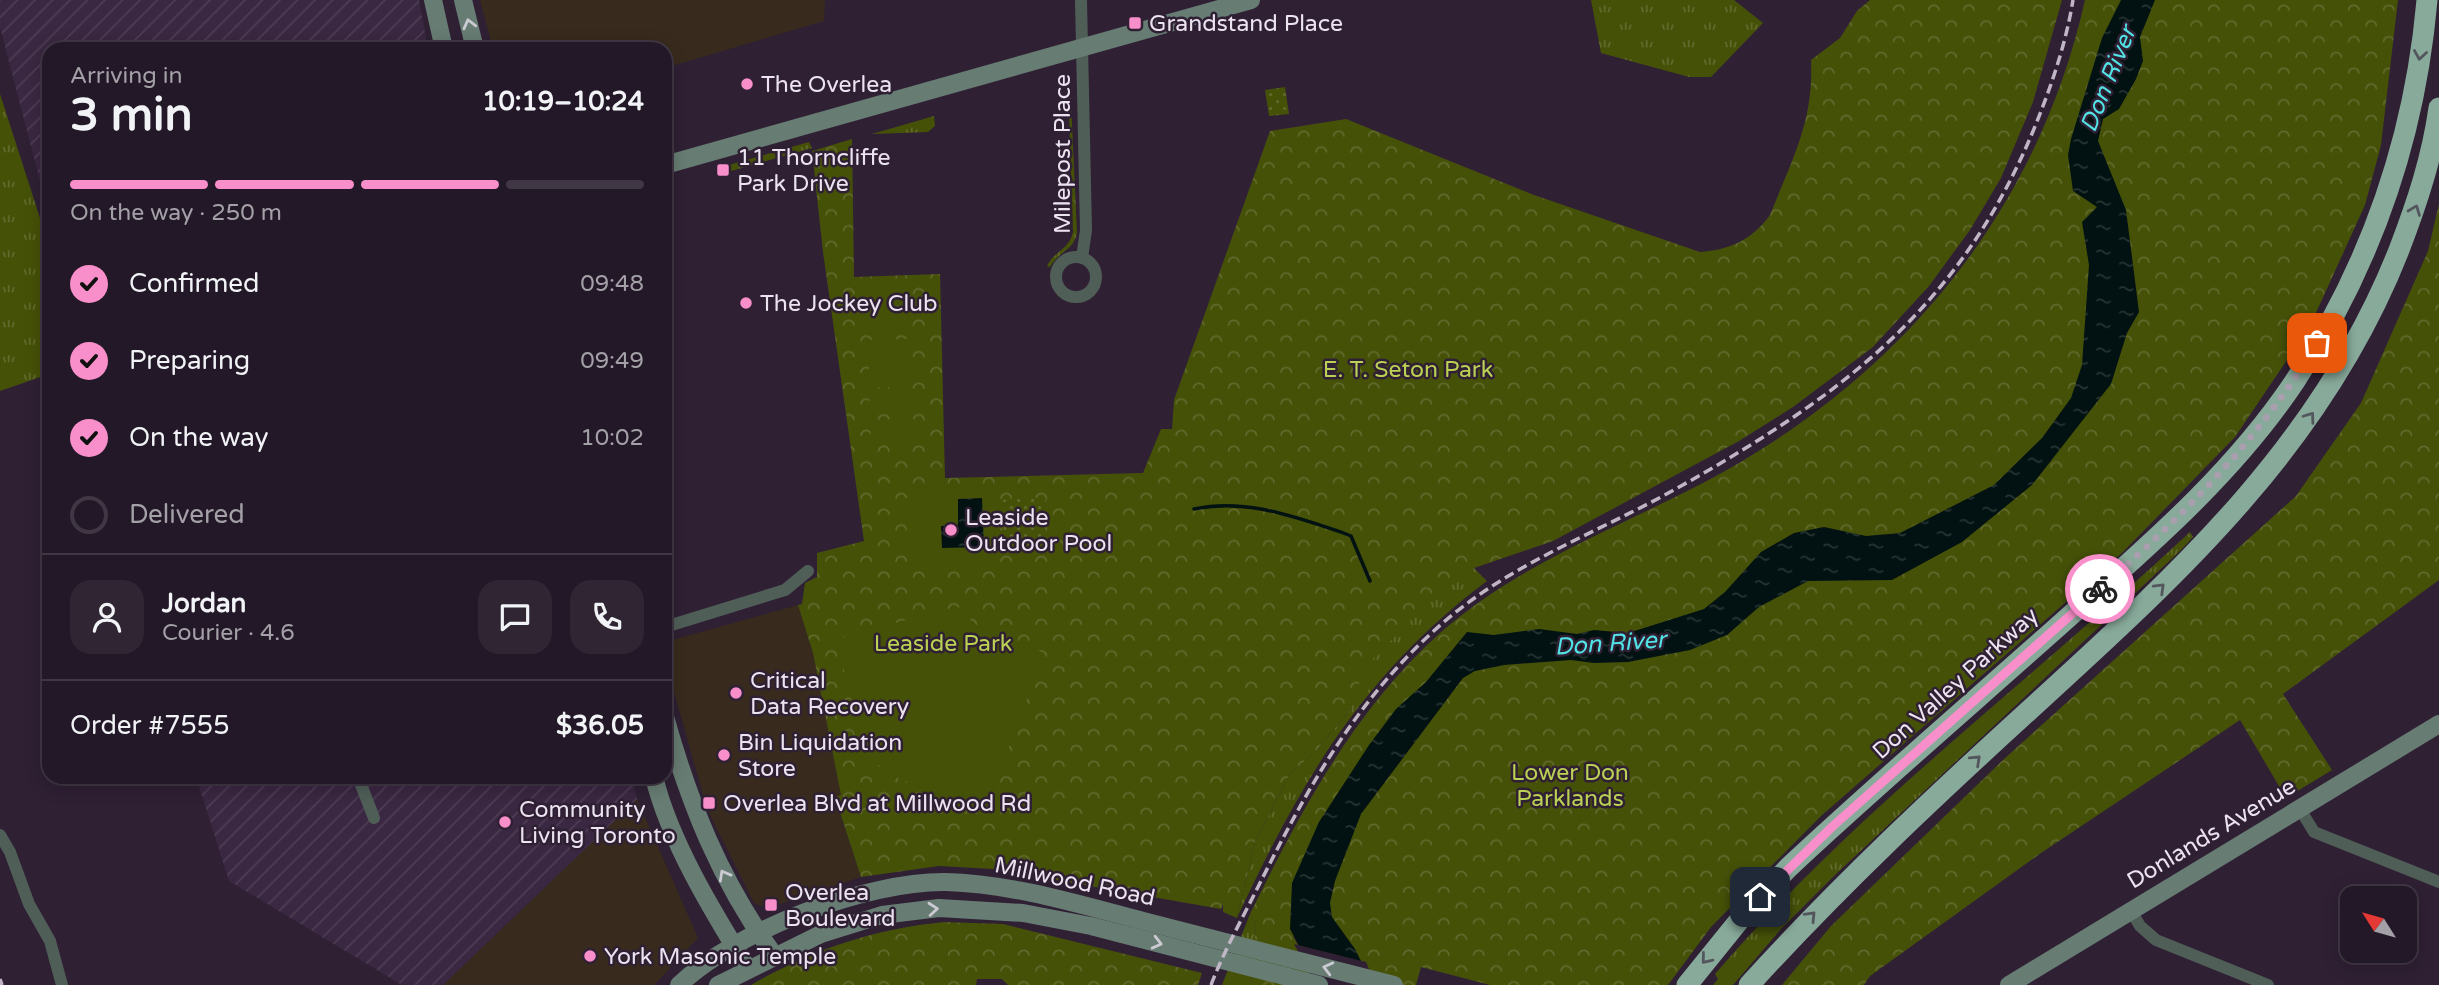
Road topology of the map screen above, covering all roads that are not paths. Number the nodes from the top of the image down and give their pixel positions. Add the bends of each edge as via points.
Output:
1 (433, 0) edge
2 (463, 0) edge
3 (1081, 0) edge
4 (1251, 0) edge
5 (2427, 0) edge
6 (442, 42) edge
7 (473, 42) edge
8 (1082, 50) junction
9 (2439, 108) edge
10 (672, 163) edge
11 (1082, 258) dead end
12 (808, 571) dead end
13 (672, 626) edge
14 (2439, 724) edge
15 (672, 738) edge
16 (361, 784) edge
17 (656, 784) edge
18 (2300, 808) junction
19 (374, 818) dead end
20 (0, 835) edge
21 (2439, 882) edge
22 (2130, 909) junction
23 (758, 933) junction
24 (733, 945) junction
25 (774, 955) junction
26 (748, 969) junction
27 (62, 985) edge
28 (679, 985) edge
29 (718, 985) edge
30 (1319, 985) edge
31 (1394, 985) edge
32 (1687, 985) edge
33 (1749, 985) edge
34 (2008, 985) edge
35 (2268, 985) edge

1 - 6 main road
7 -> 2 main road
3 - 8 street
4 - 8 main road
5 -> 32 highway, Don Valley Parkway via 2412,110 2385,205 2328,324 2263,424 2228,466 2141,552 1789,867
8 - 10 main road
8 - 11 street, Milepost Place via 1086,230
33 -> 9 highway via 1893,836 2189,560 2277,463 2351,355 2376,304 2420,197
12 - 13 street via 785,590
14 - 18 main road, Donlands Avenue
23 -> 15 main road via 698,821
16 - 19 street
17 - 24 main road via 661,804
18 - 21 street via 2314,832
18 - 22 main road, Donlands Avenue
20 - 27 street via 50,941
22 - 34 main road, Donlands Avenue
22 - 35 street via 2156,940
23 - 24 main road, Millwood Road
23 - 25 main road
31 -> 23 main road, Millwood Road via 1020,890 943,882 882,890 808,911
24 - 26 main road
24 - 28 main road, Millwood Road
25 - 26 main road, Millwood Road
25 -> 30 main road, Millwood Road via 882,915 939,908 1018,912 1091,926
26 - 29 main road, Millwood Road

